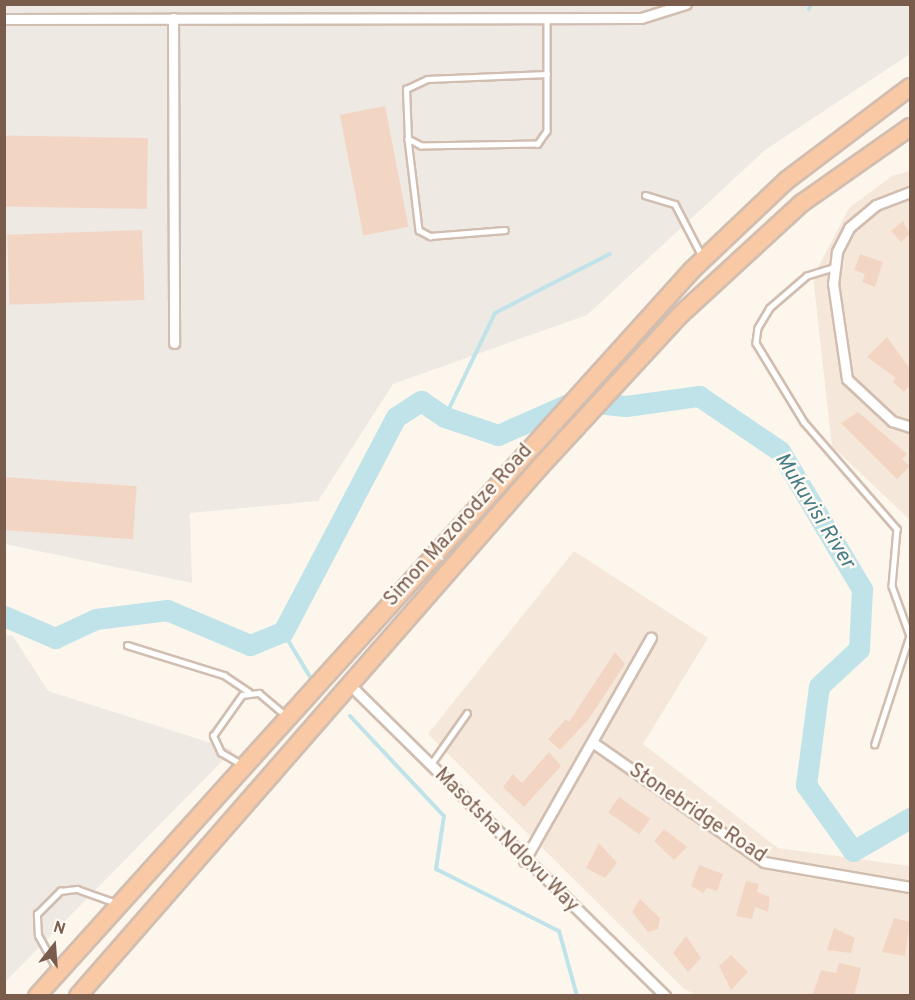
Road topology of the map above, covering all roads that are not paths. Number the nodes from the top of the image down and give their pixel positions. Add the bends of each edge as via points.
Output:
1 (686, 4) edge
2 (173, 18) junction
3 (547, 18) junction
4 (4, 19) edge
5 (547, 74) junction
6 (910, 87) edge
7 (910, 127) edge
8 (408, 139) junction
9 (910, 192) edge
10 (645, 195) dead end
11 (505, 230) dead end
12 (703, 258) junction
13 (833, 268) junction
14 (174, 343) dead end
15 (910, 427) edge
16 (651, 637) dead end
17 (127, 645) dead end
18 (350, 685) junction
19 (249, 692) junction
20 (467, 713) dead end
21 (289, 718) junction
22 (596, 744) junction
23 (875, 744) dead end
24 (430, 766) junction
25 (247, 768) junction
26 (524, 861) junction
27 (910, 887) edge
28 (122, 905) junction
29 (59, 973) junction
30 (37, 996) edge
31 (78, 996) edge
32 (666, 996) edge

1 - 3 street via 641,18
2 - 3 street
2 - 4 street
2 - 14 street
3 - 5 lane
5 - 8 lane via 427,78 406,89
5 - 8 lane via 547,131 538,144 421,146
6 - 12 highway, Simon Mazorodze Road via 787,180
7 - 18 highway, Simon Mazorodze Road via 847,169 711,283 538,469
8 - 11 lane via 419,230 430,236
9 - 13 street via 876,205 849,228
10 - 12 lane via 675,204
12 - 21 highway, Simon Mazorodze Road
13 - 15 street via 847,379 891,421
13 - 23 lane via 807,276 770,308 758,328 756,343 804,422 897,529 892,586 910,636
16 - 22 street
17 - 19 lane via 224,675
18 - 24 street, Masotsha Ndlovu Way
18 - 31 highway, Simon Mazorodze Road
19 - 21 lane via 267,697
19 - 25 lane via 221,720 213,736 222,753
20 - 24 lane
21 - 25 highway, Simon Mazorodze Road
22 - 26 street
22 - 27 street, Stonebridge Road via 764,862
24 - 26 street, Masotsha Ndlovu Way
25 - 28 highway, Simon Mazorodze Road
26 - 32 street, Masotsha Ndlovu Way
28 - 29 highway, Simon Mazorodze Road
28 - 29 lane via 76,889 60,891 37,914 38,936
29 - 30 highway, Simon Mazorodze Road

